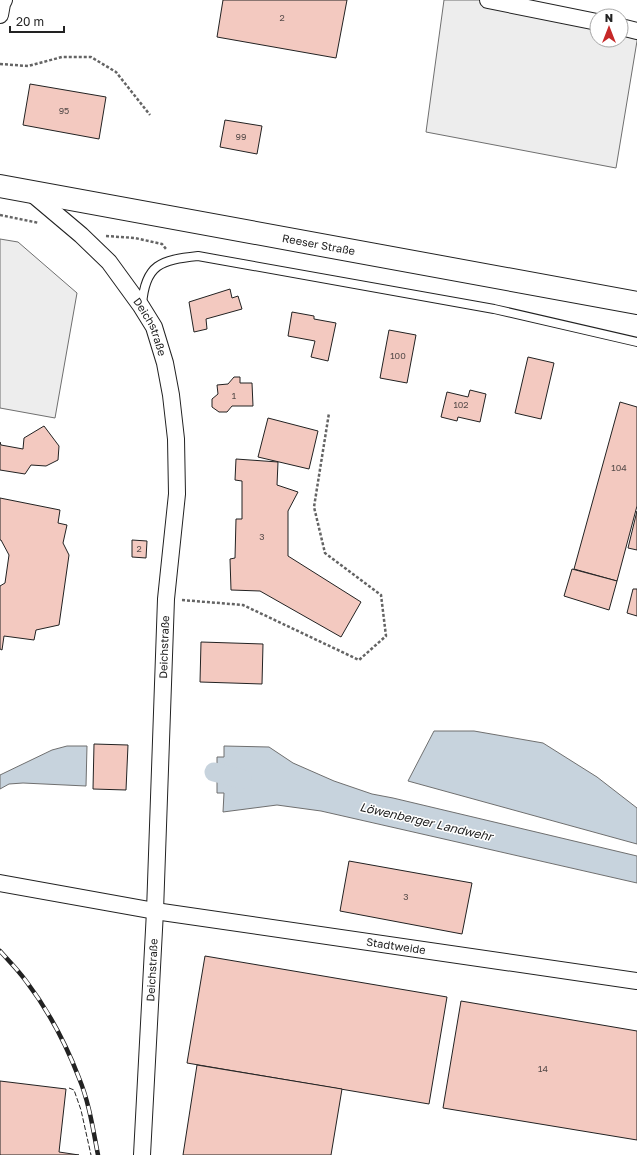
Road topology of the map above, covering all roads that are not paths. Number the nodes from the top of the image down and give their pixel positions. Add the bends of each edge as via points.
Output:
1 (4, 0) edge
2 (488, 0) edge
3 (0, 15) edge
4 (589, 20) edge
5 (0, 186) edge
6 (28, 191) junction
7 (637, 303) edge
8 (142, 306) junction
9 (637, 342) edge
10 (0, 882) edge
11 (155, 911) junction
12 (637, 981) edge
13 (142, 1155) edge

1 - 3 street
2 - 4 street
5 - 6 main road, Reeser Straße
6 - 7 main road, Reeser Straße
6 - 8 street, Deichstraße via 109,262
8 - 9 lane via 146,280 151,272 160,264 174,259 198,256 494,308
8 - 11 street, Deichstraße via 154,327 165,363 176,439 177,494 166,599
10 - 11 street, Stadtweide
11 - 12 street, Stadtweide
11 - 13 street, Deichstraße

